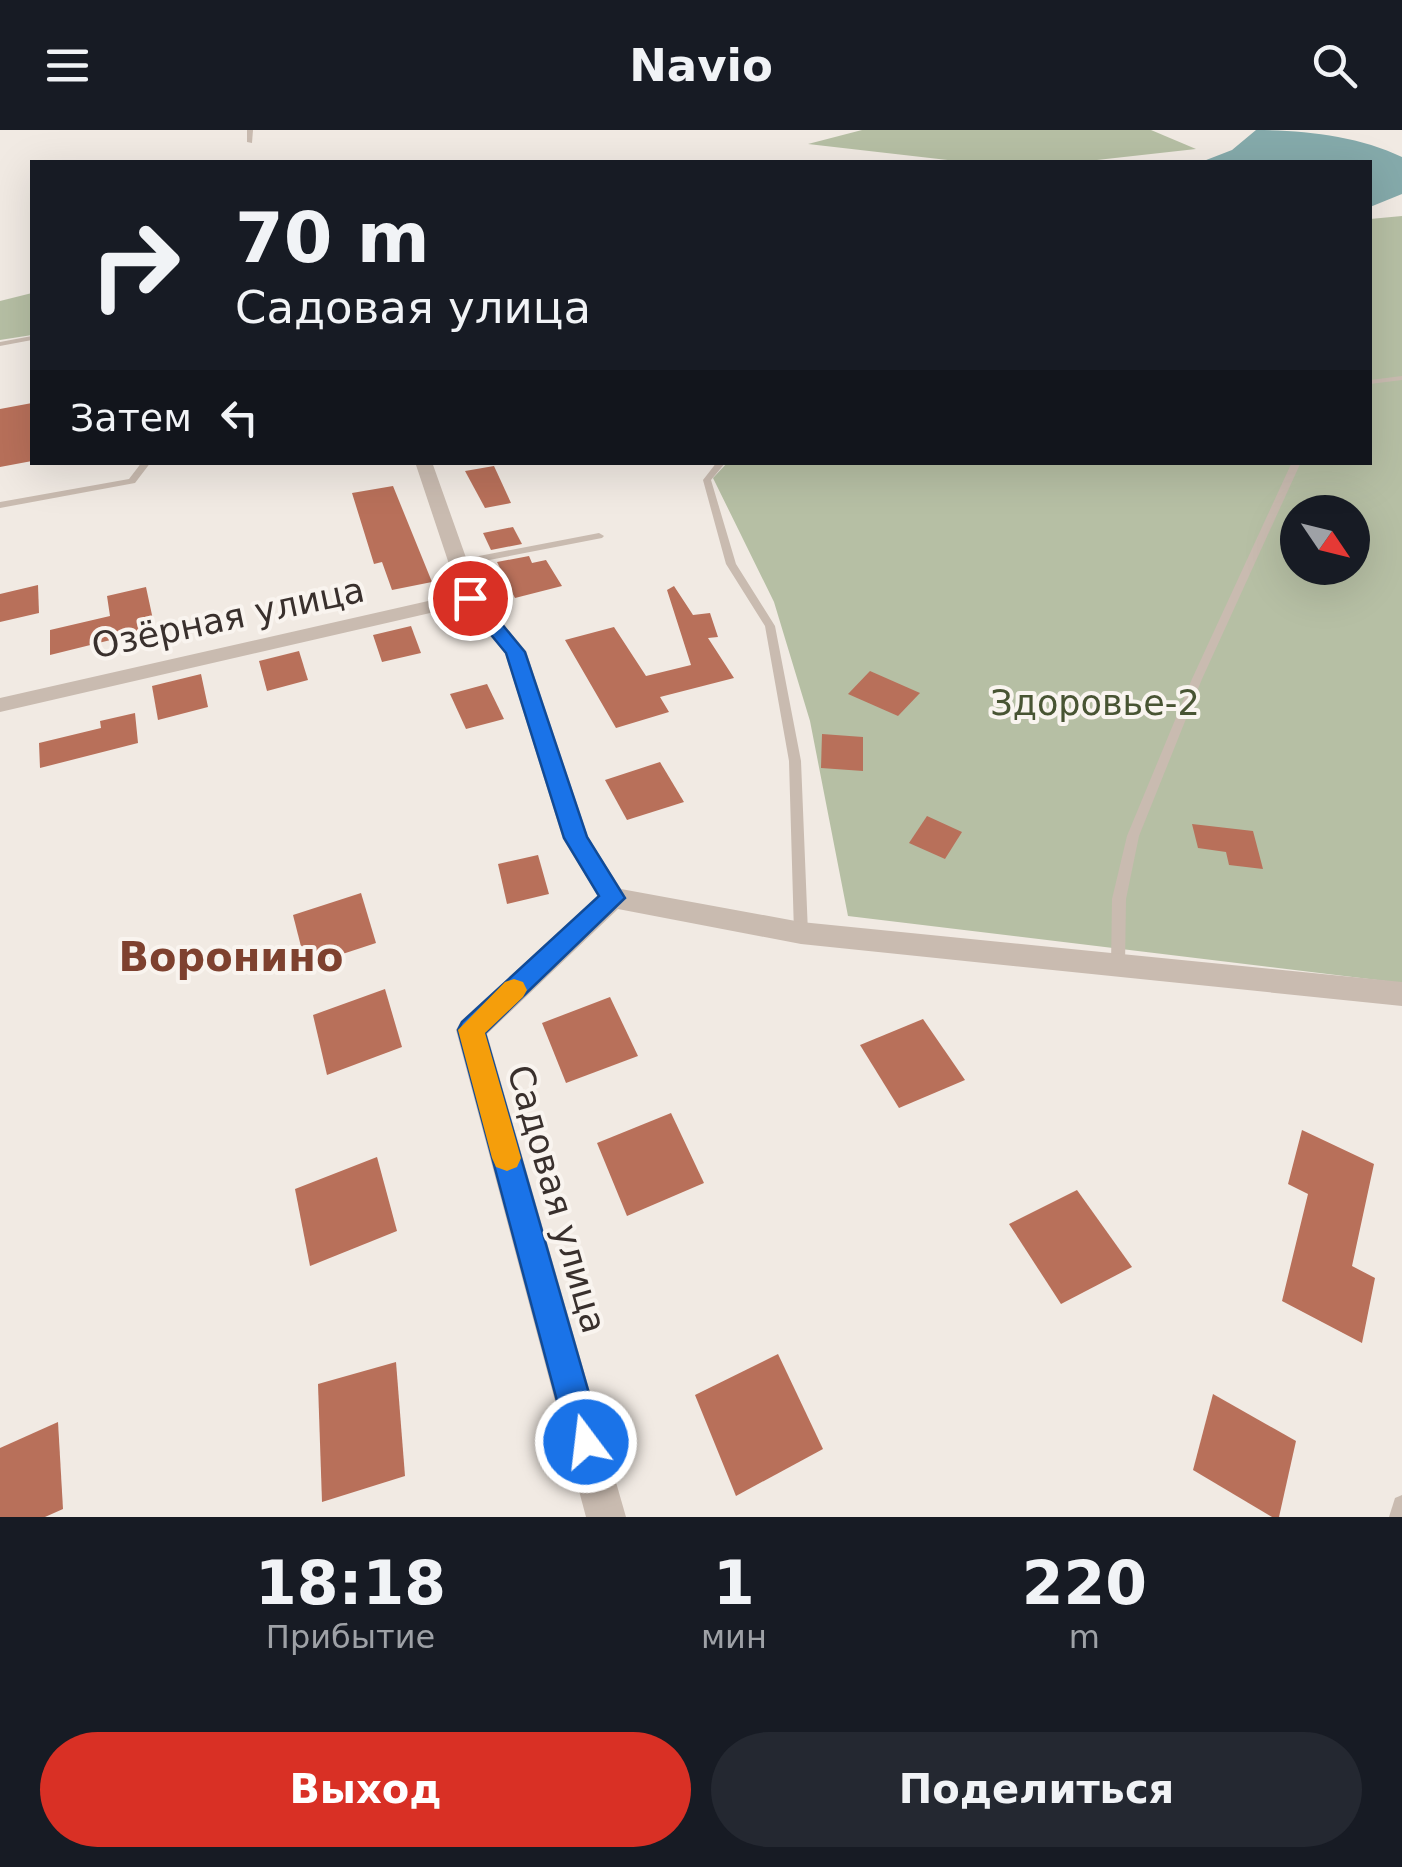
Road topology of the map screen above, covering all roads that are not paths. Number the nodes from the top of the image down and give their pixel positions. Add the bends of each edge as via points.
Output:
1 (250, 130) edge
2 (250, 142) dead end
3 (30, 338) edge
4 (0, 344) edge
5 (1402, 378) edge
6 (1372, 382) edge
7 (145, 465) edge
8 (424, 465) edge
9 (720, 465) edge
10 (1297, 465) edge
11 (0, 505) edge
12 (599, 536) dead end
13 (458, 564) junction
14 (470, 598) junction
15 (0, 705) edge
16 (613, 898) junction
17 (801, 933) junction
18 (1118, 966) junction
19 (1402, 994) edge
20 (1402, 1505) edge
21 (606, 1517) edge
22 (1399, 1517) edge

1 - 2 lane
3 - 4 lane
5 - 6 lane
7 - 11 lane via 132,481
8 - 13 street
9 - 17 lane via 707,480 730,564 770,626 796,761
10 - 18 lane via 1133,836 1118,899
12 - 13 lane
13 - 14 street
14 - 15 street, Озёрная улица
14 - 16 street via 515,652 576,838
16 - 17 street
16 - 21 street, Садовая улица via 471,1030
17 - 18 street
18 - 19 street
20 - 22 lane

